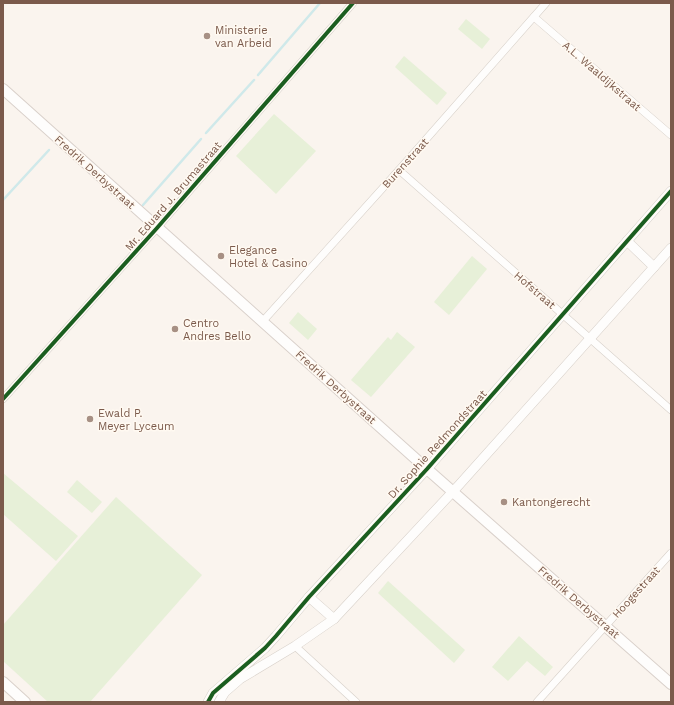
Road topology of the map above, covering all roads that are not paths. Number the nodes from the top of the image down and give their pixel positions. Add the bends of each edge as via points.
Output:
1 (353, 3) edge
2 (546, 3) edge
3 (534, 17) junction
4 (3, 89) edge
5 (671, 135) edge
6 (399, 170) junction
7 (671, 191) edge
8 (157, 228) junction
9 (627, 242) junction
10 (671, 248) edge
11 (654, 267) junction
12 (562, 315) junction
13 (263, 321) junction
14 (590, 338) junction
15 (3, 399) edge
16 (671, 410) edge
17 (427, 469) junction
18 (453, 492) junction
19 (671, 553) edge
20 (309, 597) junction
21 (334, 619) junction
22 (606, 626) junction
23 (295, 646) junction
24 (250, 660) junction
25 (256, 670) junction
26 (3, 682) edge
27 (671, 684) edge
28 (25, 702) edge
29 (208, 702) edge
30 (219, 702) edge
31 (356, 702) edge
32 (537, 702) edge

1 - 8 street, Mr. Eduard J. Brumastraat
2 - 3 street, Burenstraat
3 - 5 street, A.L. Waaldijkstraat
3 - 6 street, Burenstraat
4 - 8 main road, Fredrik Derbystraat
6 - 12 street, Hofstraat
6 - 13 street, Burenstraat
7 - 9 street, Dr. Sophie Redmondstraat
8 - 13 main road, Fredrik Derbystraat
8 - 15 street, Mr. Eduard J. Brumastraat
9 - 11 street
9 - 12 street, Dr. Sophie Redmondstraat
10 - 11 street
11 - 14 street
12 - 14 street, Hofstraat
12 - 17 street, Dr. Sophie Redmondstraat
13 - 17 main road, Fredrik Derbystraat
14 - 16 street, Hofstraat
14 - 18 street
17 - 18 main road, Fredrik Derbystraat
17 - 20 street, Dr. Sophie Redmondstraat
18 - 21 street
18 - 22 main road, Fredrik Derbystraat
19 - 22 street, Hoogestraat
20 - 21 street
20 - 24 street, Dr. Sophie Redmondstraat via 276,636
21 - 23 street
22 - 27 main road, Fredrik Derbystraat
22 - 32 street, Hoogestraat
23 - 25 street
23 - 31 street
24 - 25 street
24 - 29 street, Dr. Sophie Redmondstraat via 213,693
25 - 30 street via 240,679 225,692
26 - 28 main road

